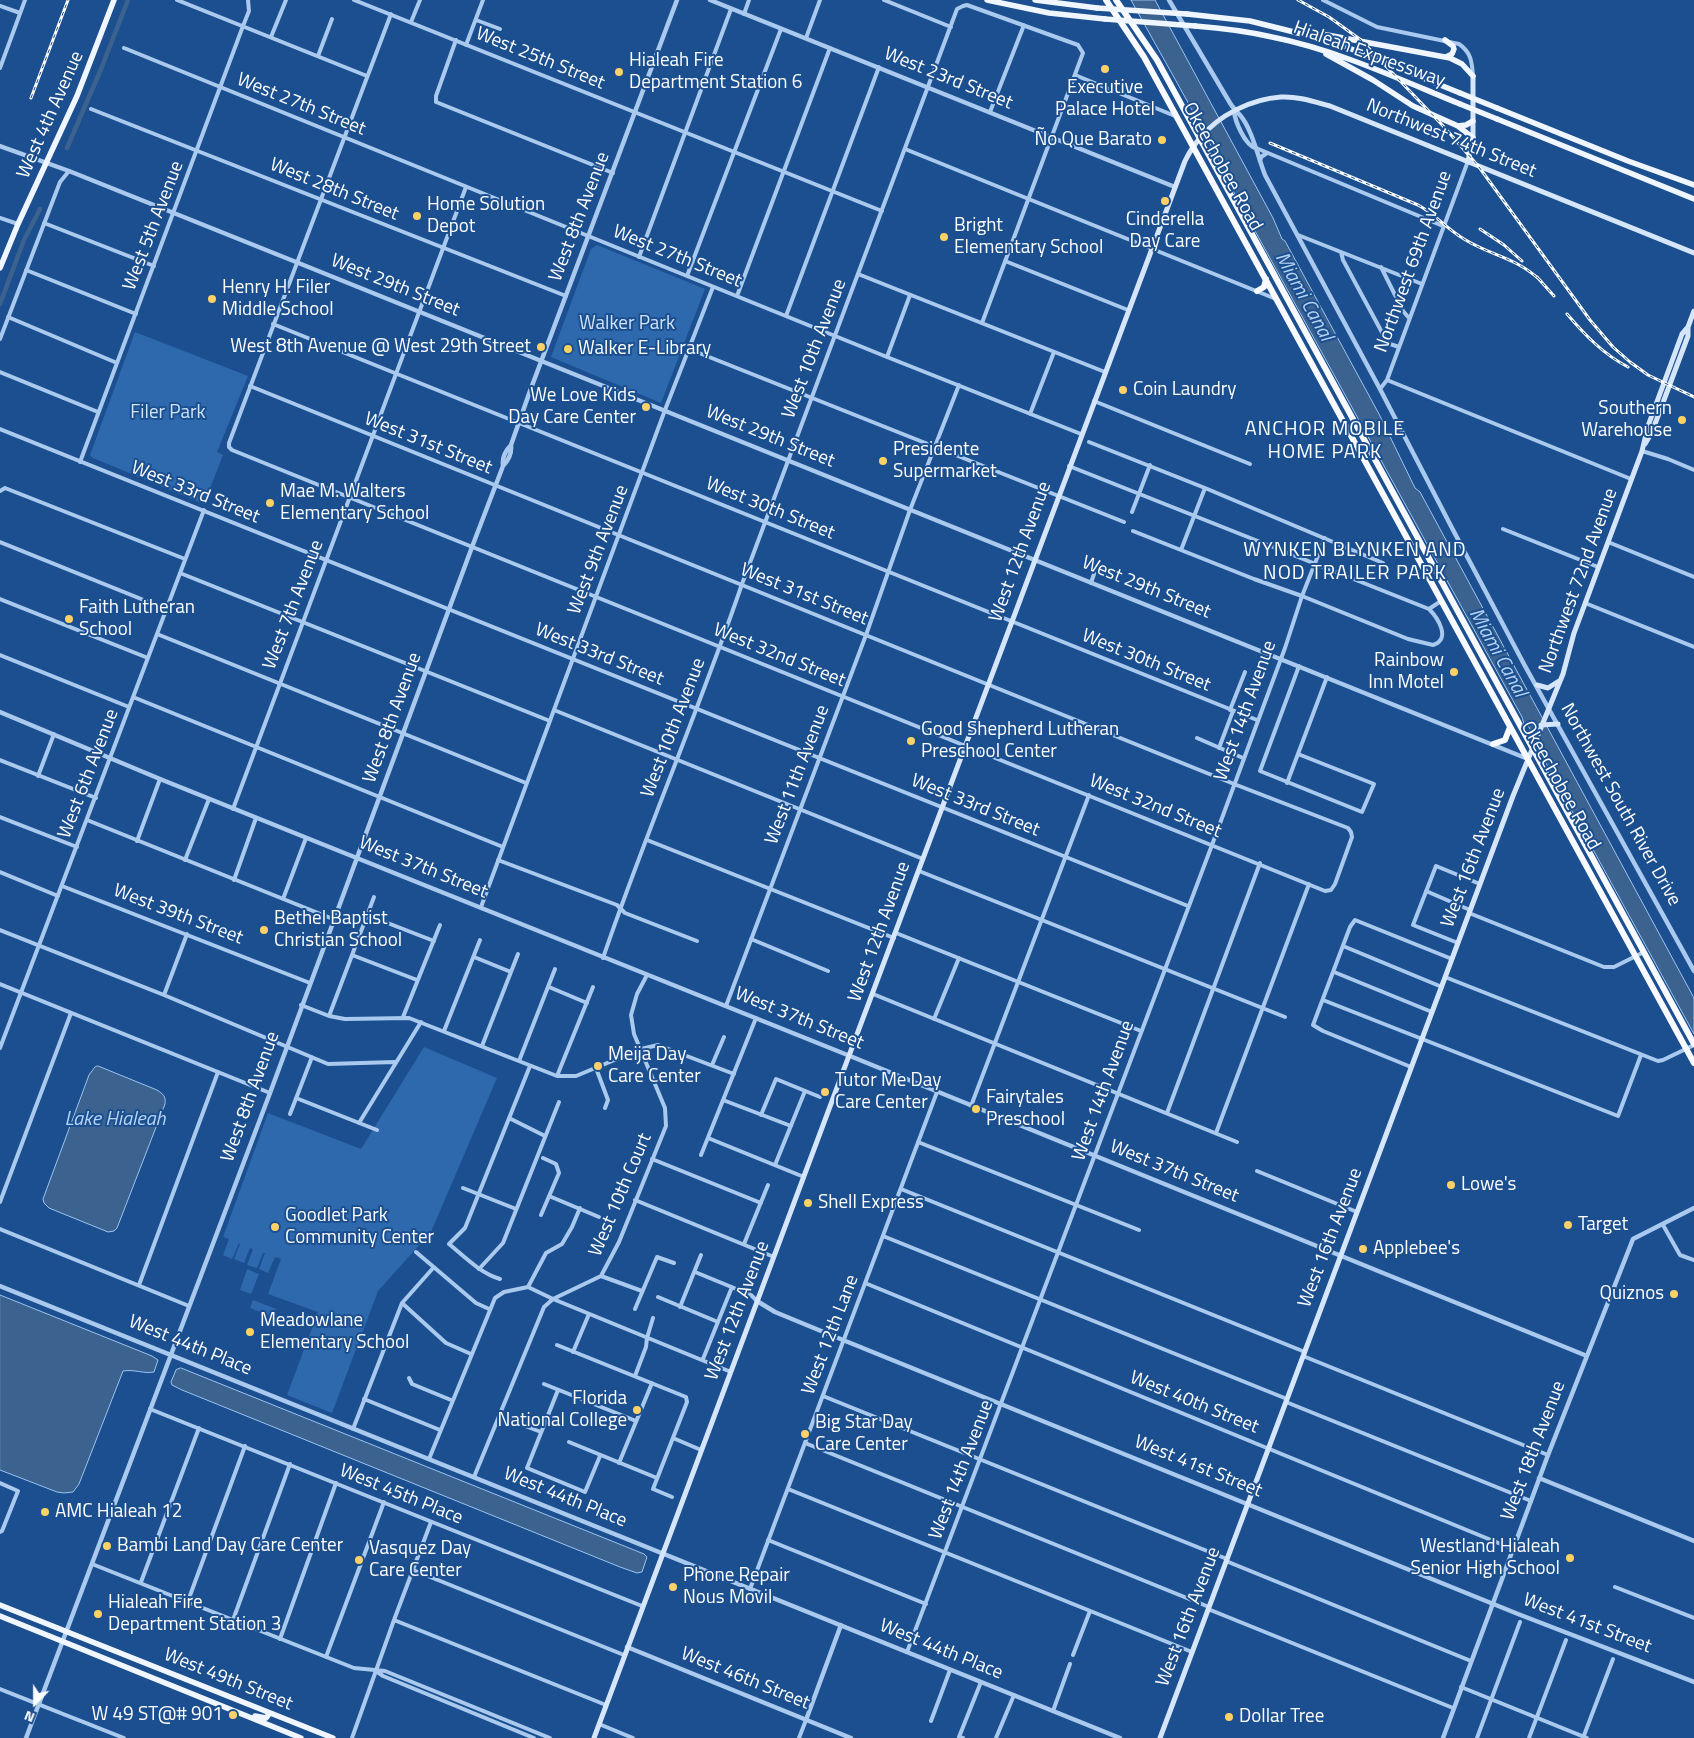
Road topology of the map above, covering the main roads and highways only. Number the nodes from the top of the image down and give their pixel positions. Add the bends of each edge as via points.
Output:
1 (114, 0) edge
2 (987, 0) edge
3 (1035, 0) edge
4 (1106, 0) edge
5 (1116, 0) edge
6 (1307, 35) junction
7 (1445, 40) road end
8 (1320, 50) junction
9 (1446, 57) junction
10 (1472, 76) joint
11 (1473, 121) junction
12 (1458, 126) junction
13 (1202, 136) junction
14 (1473, 138) junction
15 (1194, 146) junction
16 (1468, 161) junction
17 (1694, 185) edge
18 (1694, 199) edge
19 (1694, 253) edge
20 (0, 268) edge
21 (1266, 279) junction
22 (1257, 291) road end
23 (1277, 300) junction
24 (1694, 311) edge
25 (1295, 313) junction
26 (1560, 681) junction
27 (1536, 685) road end
28 (1558, 724) road end
29 (1541, 725) junction
30 (1510, 727) junction
31 (1493, 744) road end
32 (1534, 745) junction
33 (1528, 759) junction
34 (1694, 1044) edge
35 (1694, 1063) edge
36 (0, 1605) edge
37 (0, 1616) edge
38 (104, 1658) junction
39 (138, 1660) junction
40 (210, 1688) junction
41 (206, 1699) junction
42 (270, 1712) junction
43 (241, 1713) junction
44 (301, 1738) edge
45 (333, 1738) edge
46 (594, 1738) edge
47 (1160, 1738) edge

1 - 20 main road, West 4th Avenue via 77,96
2 - 8 main road, Hialeah Expressway, bridge via 1049,13 1232,30
3 - 6 main road, Hialeah Expressway, bridge via 1250,21
4 - 15 highway, Okeechobee Road via 1136,43
5 - 13 highway, Okeechobee Road via 1157,60
6 - 9 main road via 1322,34
6 - 17 main road, Hialeah Expressway, bridge via 1358,51
7 - 9 main road via 1454,49
8 - 12 main road via 1422,111
8 - 18 main road, Hialeah Expressway, bridge
9 - 10 main road via 1462,64
10 - 11 main road, Northwest 69th Avenue
11 - 12 main road
11 - 14 main road, Northwest 69th Avenue
12 - 14 main road
13 - 15 main road, West 12th Avenue
13 - 16 main road, Northwest 74th Street via 1234,111 1273,98 1305,99
13 - 25 highway, Okeechobee Road
14 - 16 main road, Northwest 69th Avenue
15 - 21 highway, Okeechobee Road
15 - 46 main road, West 12th Avenue via 1185,161 1081,434
16 - 19 main road, Northwest 74th Street
21 - 22 highway via 1264,287
21 - 23 highway, Okeechobee Road
23 - 25 highway
23 - 30 highway, Okeechobee Road
24 - 26 main road, Northwest 72nd Avenue via 1678,363 1598,567
25 - 32 highway, Okeechobee Road
26 - 27 main road via 1548,688
26 - 29 main road, Northwest 72nd Avenue
28 - 29 main road
29 - 32 main road, Northwest 72nd Avenue
30 - 31 highway via 1505,740
30 - 33 highway, Okeechobee Road
32 - 33 main road, West 16th Avenue
32 - 34 highway, Okeechobee Road
33 - 35 highway, Okeechobee Road
33 - 47 main road, West 16th Avenue
36 - 39 main road, West 49th Street
37 - 38 main road, West 49th Street
38 - 39 main road via 130,1665
38 - 41 main road, West 49th Street
39 - 40 main road, West 49th Street
40 - 41 main road
40 - 42 main road, West 49th Street
41 - 43 main road, West 49th Street
42 - 43 main road via 264,1718
42 - 45 main road, West 49th Street
43 - 44 main road, West 49th Street

